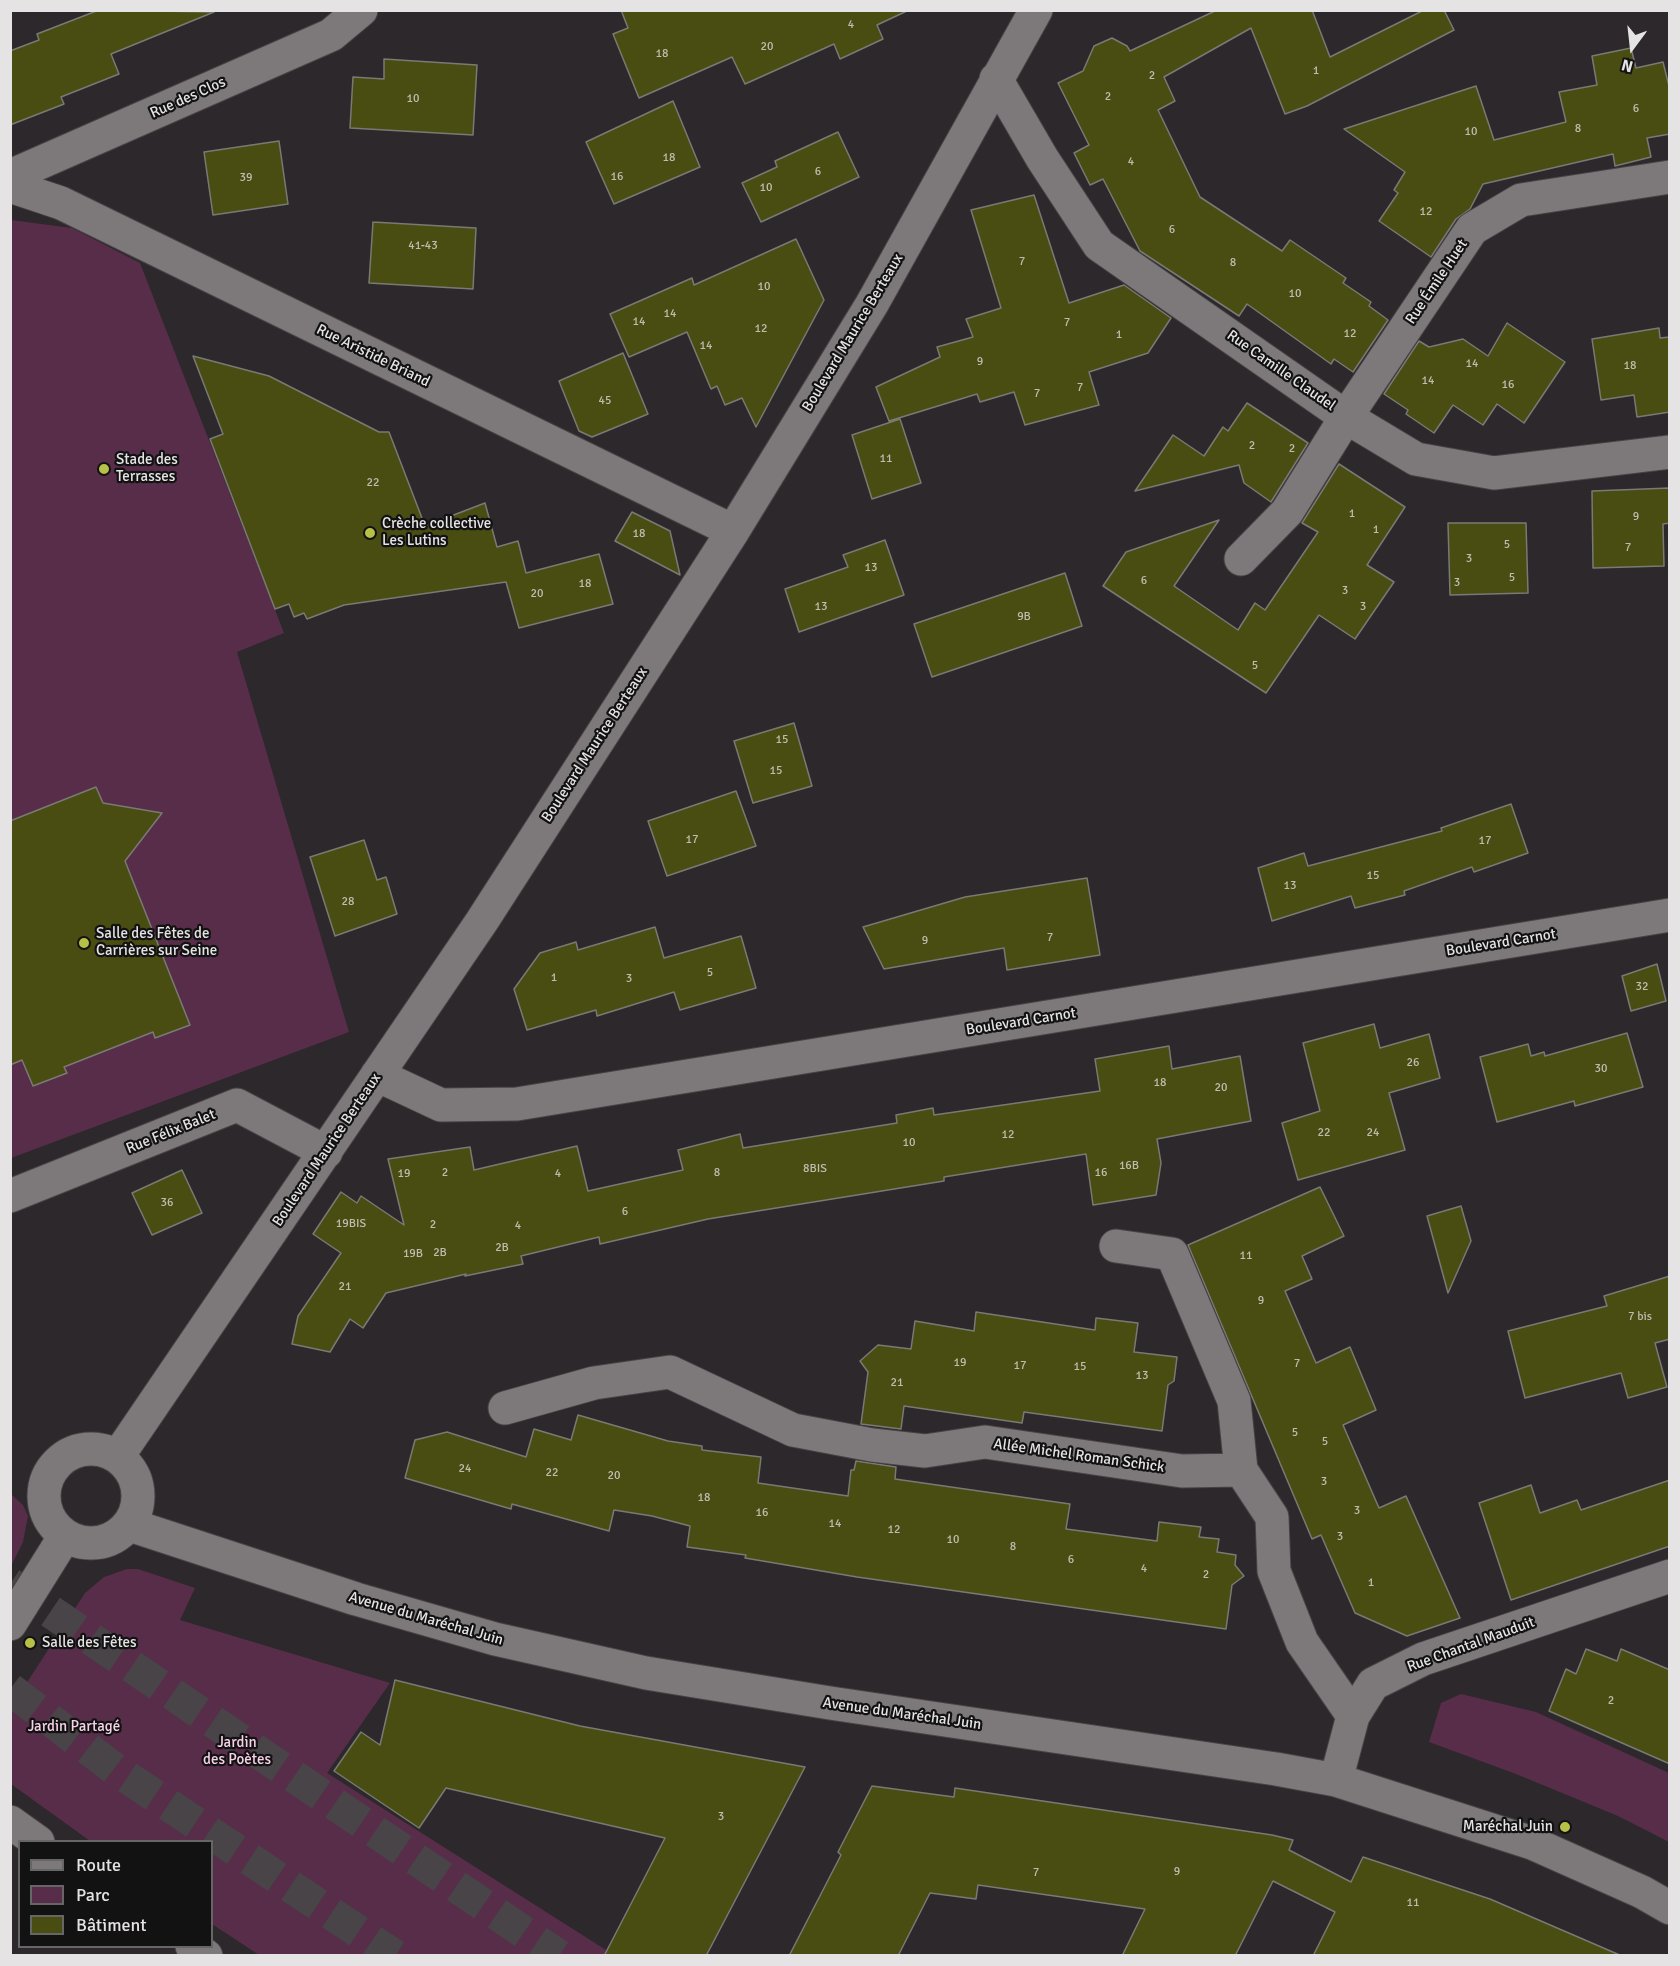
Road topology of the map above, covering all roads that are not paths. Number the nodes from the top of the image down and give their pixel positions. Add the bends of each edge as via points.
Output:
1 (360, 10) edge
2 (1036, 10) edge
3 (996, 79) junction
4 (10, 176) edge
5 (1670, 177) edge
6 (10, 186) edge
7 (1346, 417) junction
8 (1670, 452) edge
9 (733, 531) junction
10 (1242, 559) dead end
11 (1670, 915) edge
12 (377, 1075) junction
13 (326, 1152) junction
14 (10, 1196) edge
15 (1116, 1246) dead end
16 (505, 1408) dead end
17 (118, 1456) junction
18 (1241, 1470) junction
19 (130, 1525) junction
20 (64, 1536) junction
21 (1670, 1576) edge
22 (10, 1624) edge
23 (1353, 1716) junction
24 (1336, 1780) junction
25 (10, 1822) edge
26 (35, 1840) edge
27 (1670, 1908) edge

1 - 4 street, Rue des Clos via 331,35
2 - 3 street, Boulevard Maurice Berteaux
3 - 7 street, Rue Camille Claudel via 1099,245
3 - 9 street, Boulevard Maurice Berteaux via 872,304
5 - 7 street, Rue Émile Huet via 1521,200 1472,229
6 - 9 street, Rue Aristide Briand via 61,203
7 - 8 street, Rue Camille Claudel via 1416,459 1494,473
7 - 10 street, Rue Émile Huet via 1287,512
9 - 12 street, Boulevard Maurice Berteaux via 482,921
11 - 12 street, Boulevard Carnot via 517,1104 441,1105
12 - 13 street, Boulevard Maurice Berteaux
13 - 14 street, Rue Félix Balet via 237,1105
13 - 17 street, Boulevard Maurice Berteaux
15 - 18 street via 1172,1254 1234,1401
16 - 18 street, Allée Michel Roman Schick via 594,1383 670,1372 793,1430 872,1445 925,1452 986,1442 1182,1471
17 - 19 street via 136,1478 139,1495 138,1510
17 - 20 street via 86,1449 53,1468 45,1483 46,1513
18 - 23 street via 1272,1517 1274,1571 1302,1642
19 - 20 street via 117,1537 102,1543 80,1543
19 - 24 street, Avenue du Maréchal Juin via 495,1639 646,1672
20 - 22 street
21 - 23 street, Rue Chantal Mauduit via 1423,1659 1374,1684
23 - 24 street, Rue Chantal Mauduit
24 - 27 street, Avenue du Maréchal Juin via 1532,1843
25 - 26 street

